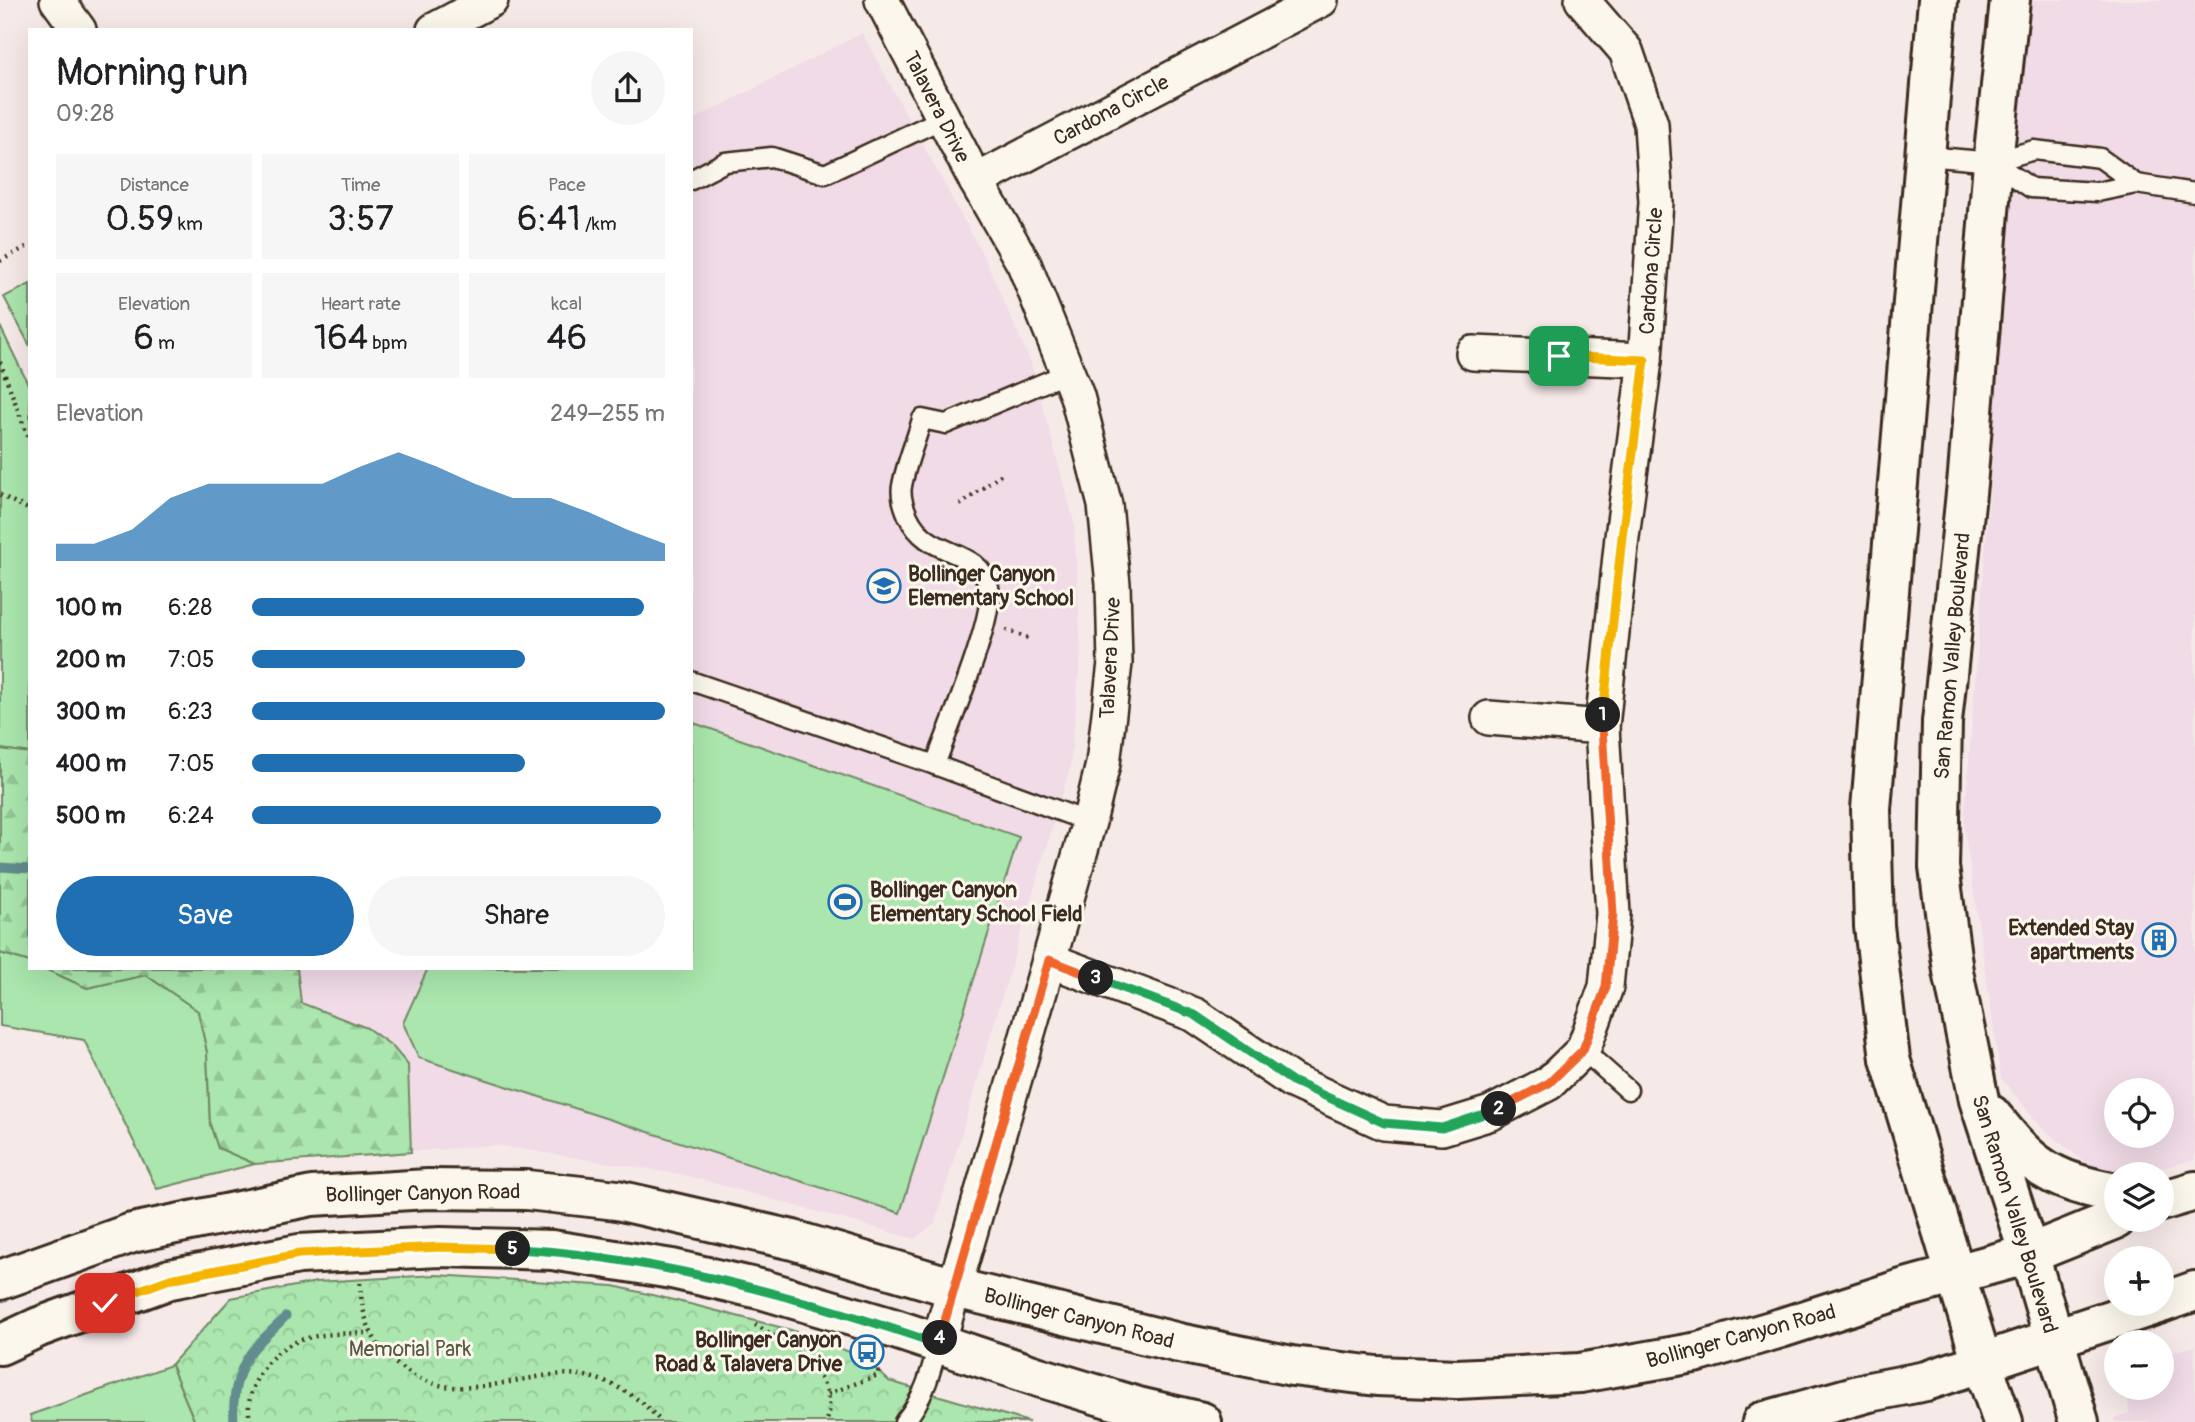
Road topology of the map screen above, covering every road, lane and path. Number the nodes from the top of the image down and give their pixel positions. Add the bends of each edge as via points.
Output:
1 (57, 0) edge
2 (491, 0) edge
3 (882, 0) edge
4 (1321, 0) edge
5 (1582, 0) edge
6 (1938, 0) edge
7 (2010, 0) edge
8 (78, 28) edge
9 (438, 28) edge
10 (943, 118) junction
11 (1926, 156) junction
12 (1993, 162) junction
13 (693, 179) edge
14 (975, 181) junction
15 (2136, 184) junction
16 (2195, 193) edge
17 (28, 246) edge
18 (0, 261) edge
19 (1473, 353) dead end
20 (1645, 360) junction
21 (0, 362) edge
22 (1067, 373) junction
23 (28, 437) edge
24 (1002, 474) dead end
25 (0, 495) edge
26 (960, 505) dead end
27 (28, 509) edge
28 (693, 682) edge
29 (1489, 718) dead end
30 (1602, 727) junction
31 (935, 765) junction
32 (1089, 821) junction
33 (1049, 960) junction
34 (1583, 1050) junction
35 (1628, 1090) dead end
36 (1979, 1100) junction
37 (2104, 1190) edge
38 (2104, 1224) edge
39 (358, 1251) junction
40 (2029, 1254) junction
41 (1956, 1275) junction
42 (0, 1280) edge
43 (955, 1289) junction
44 (764, 1290) junction
45 (2195, 1291) edge
46 (2174, 1298) edge
47 (2121, 1316) edge
48 (371, 1333) junction
49 (2053, 1339) junction
50 (938, 1344) junction
51 (0, 1345) edge
52 (1982, 1362) junction
53 (879, 1363) dead end
54 (828, 1394) junction
55 (250, 1422) edge
56 (661, 1422) edge
57 (826, 1422) edge
58 (904, 1422) edge
59 (1202, 1422) edge
60 (1762, 1422) edge
61 (2003, 1422) edge
62 (2079, 1422) edge

1 - 8 street
2 - 9 street
3 - 10 street, Talavera Drive
4 - 14 street, Cardona Circle
5 - 20 street, Cardona Circle via 1626,51 1651,124 1657,202
6 - 11 main road
7 - 12 main road, San Ramon Valley Boulevard
10 - 13 lane via 825,174 772,157 725,162
10 - 14 street, Talavera Drive
11 - 12 lane
11 - 41 main road via 1871,809 1874,926 1891,1059
12 - 15 lane via 2031,188 2097,192
12 - 15 lane via 2034,150 2100,158
12 - 36 main road, San Ramon Valley Boulevard via 1942,722 1939,854 1953,971
14 - 22 street, Talavera Drive via 1024,264
15 - 16 lane
17 - 18 path
19 - 20 street
20 - 30 street, Cardona Circle
21 - 23 path
22 - 31 lane via 946,424 922,419 902,500 922,538 975,565 990,596 984,629
22 - 32 street, Talavera Drive via 1105,505 1114,584 1115,663 1103,764
24 - 26 path
25 - 27 path
28 - 31 lane
29 - 30 street
30 - 34 street, Cardona Circle via 1613,914 1606,987
31 - 32 lane
32 - 33 street, Talavera Drive
33 - 34 street, Cardona Circle via 1195,1015 1292,1081 1384,1123 1442,1128 1491,1113 1549,1083
33 - 43 street, Talavera Drive
34 - 35 lane
36 - 37 main road via 2036,1164 2070,1181
36 - 40 main road, San Ramon Valley Boulevard
38 - 40 main road, Bollinger Canyon Road
39 - 44 main road via 440,1247 552,1250 672,1269
39 - 48 path via 361,1301
39 - 51 main road via 299,1254 170,1279
40 - 41 main road, Bollinger Canyon Road
40 - 49 main road, San Ramon Valley Boulevard
41 - 43 main road, Bollinger Canyon Road via 1699,1352 1580,1373 1457,1379 1292,1366
41 - 52 main road
42 - 43 main road, Bollinger Canyon Road via 132,1233 312,1196 428,1189 527,1190 617,1200 793,1240
43 - 50 street, Talavera Drive
44 - 50 main road
44 - 54 path via 754,1324 804,1358
45 - 46 main road
47 - 49 main road
48 - 55 path via 321,1334 276,1352 250,1388
48 - 56 path via 391,1360 424,1382 467,1389 579,1375 618,1387 640,1400
49 - 52 main road
49 - 62 main road, San Ramon Valley Boulevard
50 - 58 lane via 928,1382
50 - 59 main road via 1125,1403
52 - 60 main road via 1926,1381
52 - 61 main road
53 - 54 path via 878,1375
54 - 57 path

